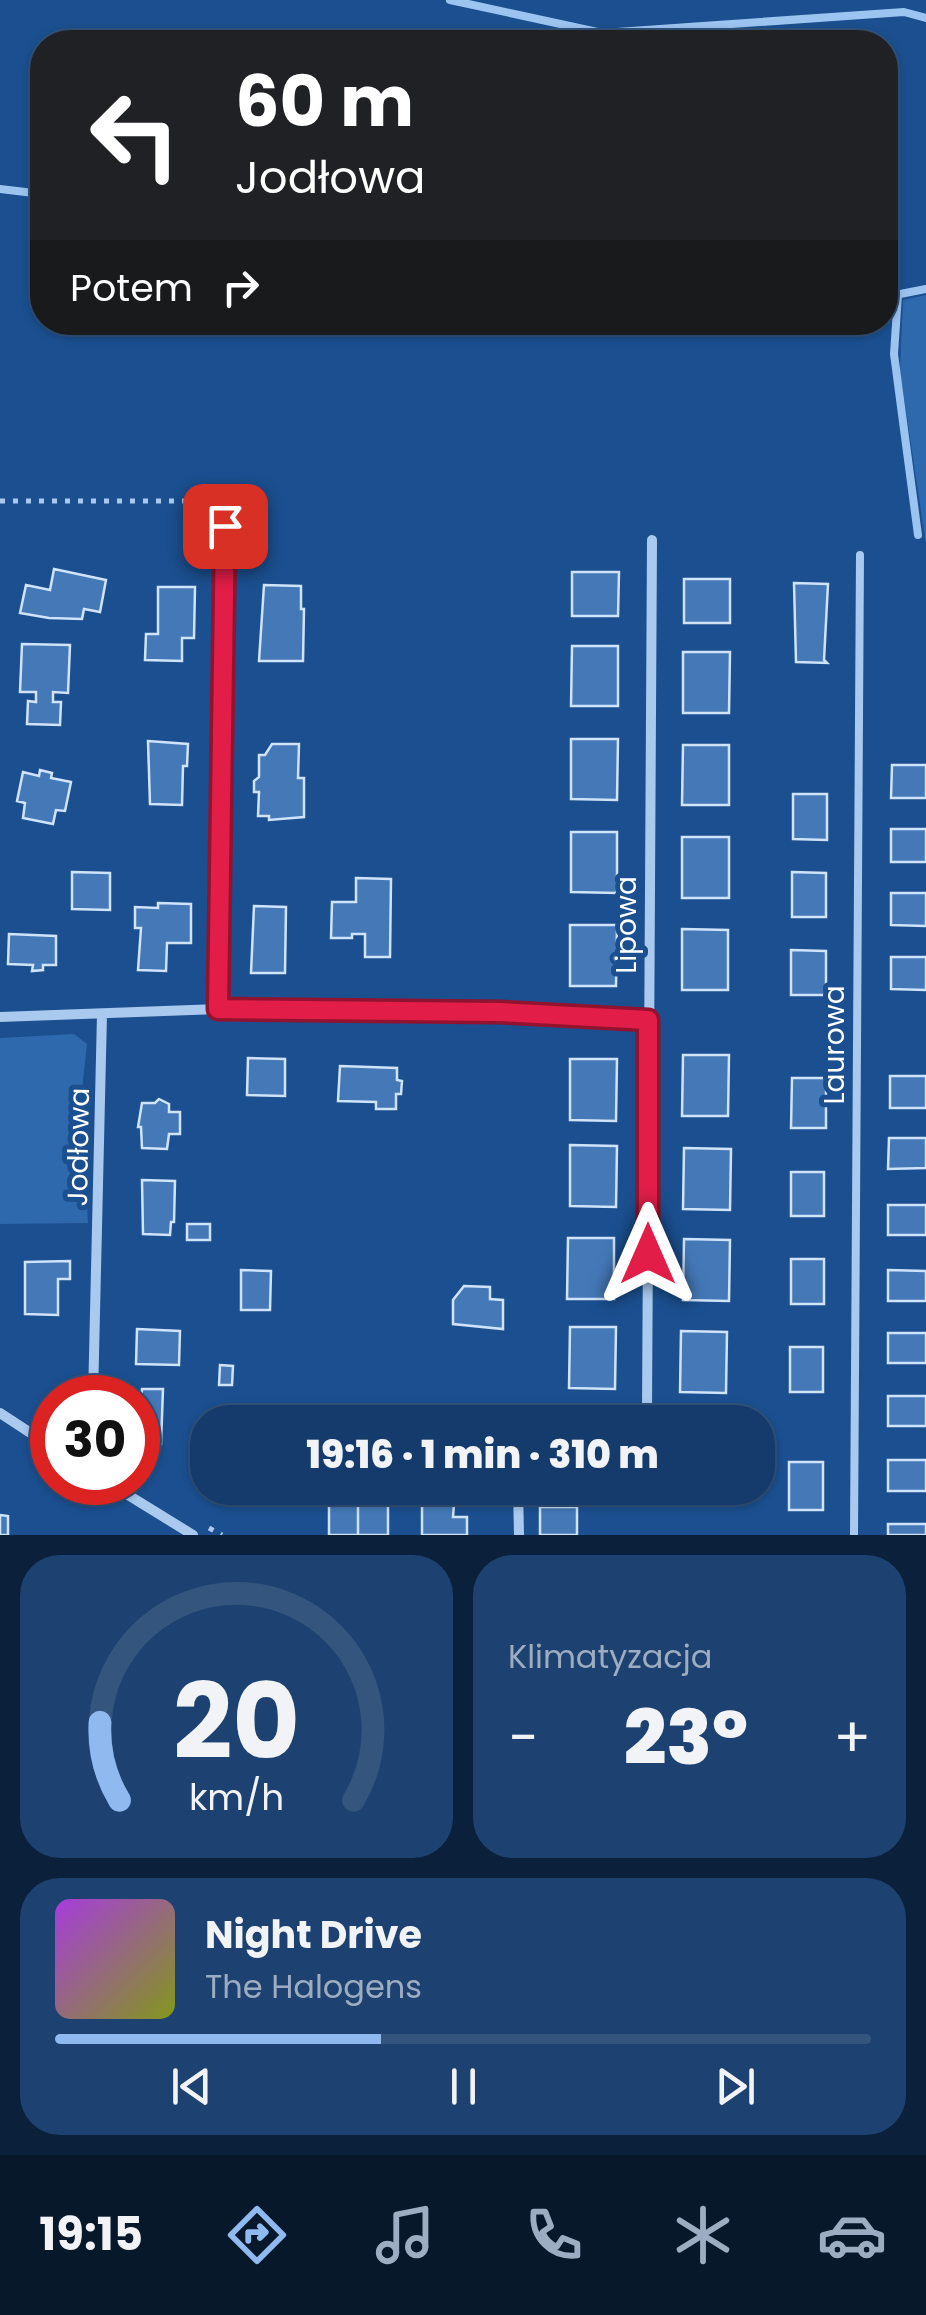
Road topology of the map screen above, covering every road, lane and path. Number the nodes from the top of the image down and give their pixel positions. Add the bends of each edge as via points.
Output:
1 (0, 501) edge
2 (225, 526) joint
3 (652, 540) dead end
4 (860, 555) dead end
5 (218, 1009) junction
6 (102, 1014) junction
7 (0, 1017) edge
8 (648, 1020) junction
9 (94, 1375) edge
10 (647, 1405) edge
11 (0, 1413) edge
12 (30, 1433) edge
13 (144, 1505) edge
14 (518, 1505) edge
15 (193, 1535) edge
16 (519, 1535) edge
17 (854, 1535) edge

1 - 2 path via 210,501 223,508
2 - 5 street
3 - 8 street, Lipowa
4 - 17 lane, Laurowa
5 - 6 street
5 - 8 street
6 - 7 street
6 - 9 street, Jodłowa
8 - 10 street, Lipowa
11 - 12 street
13 - 15 street
14 - 16 street

